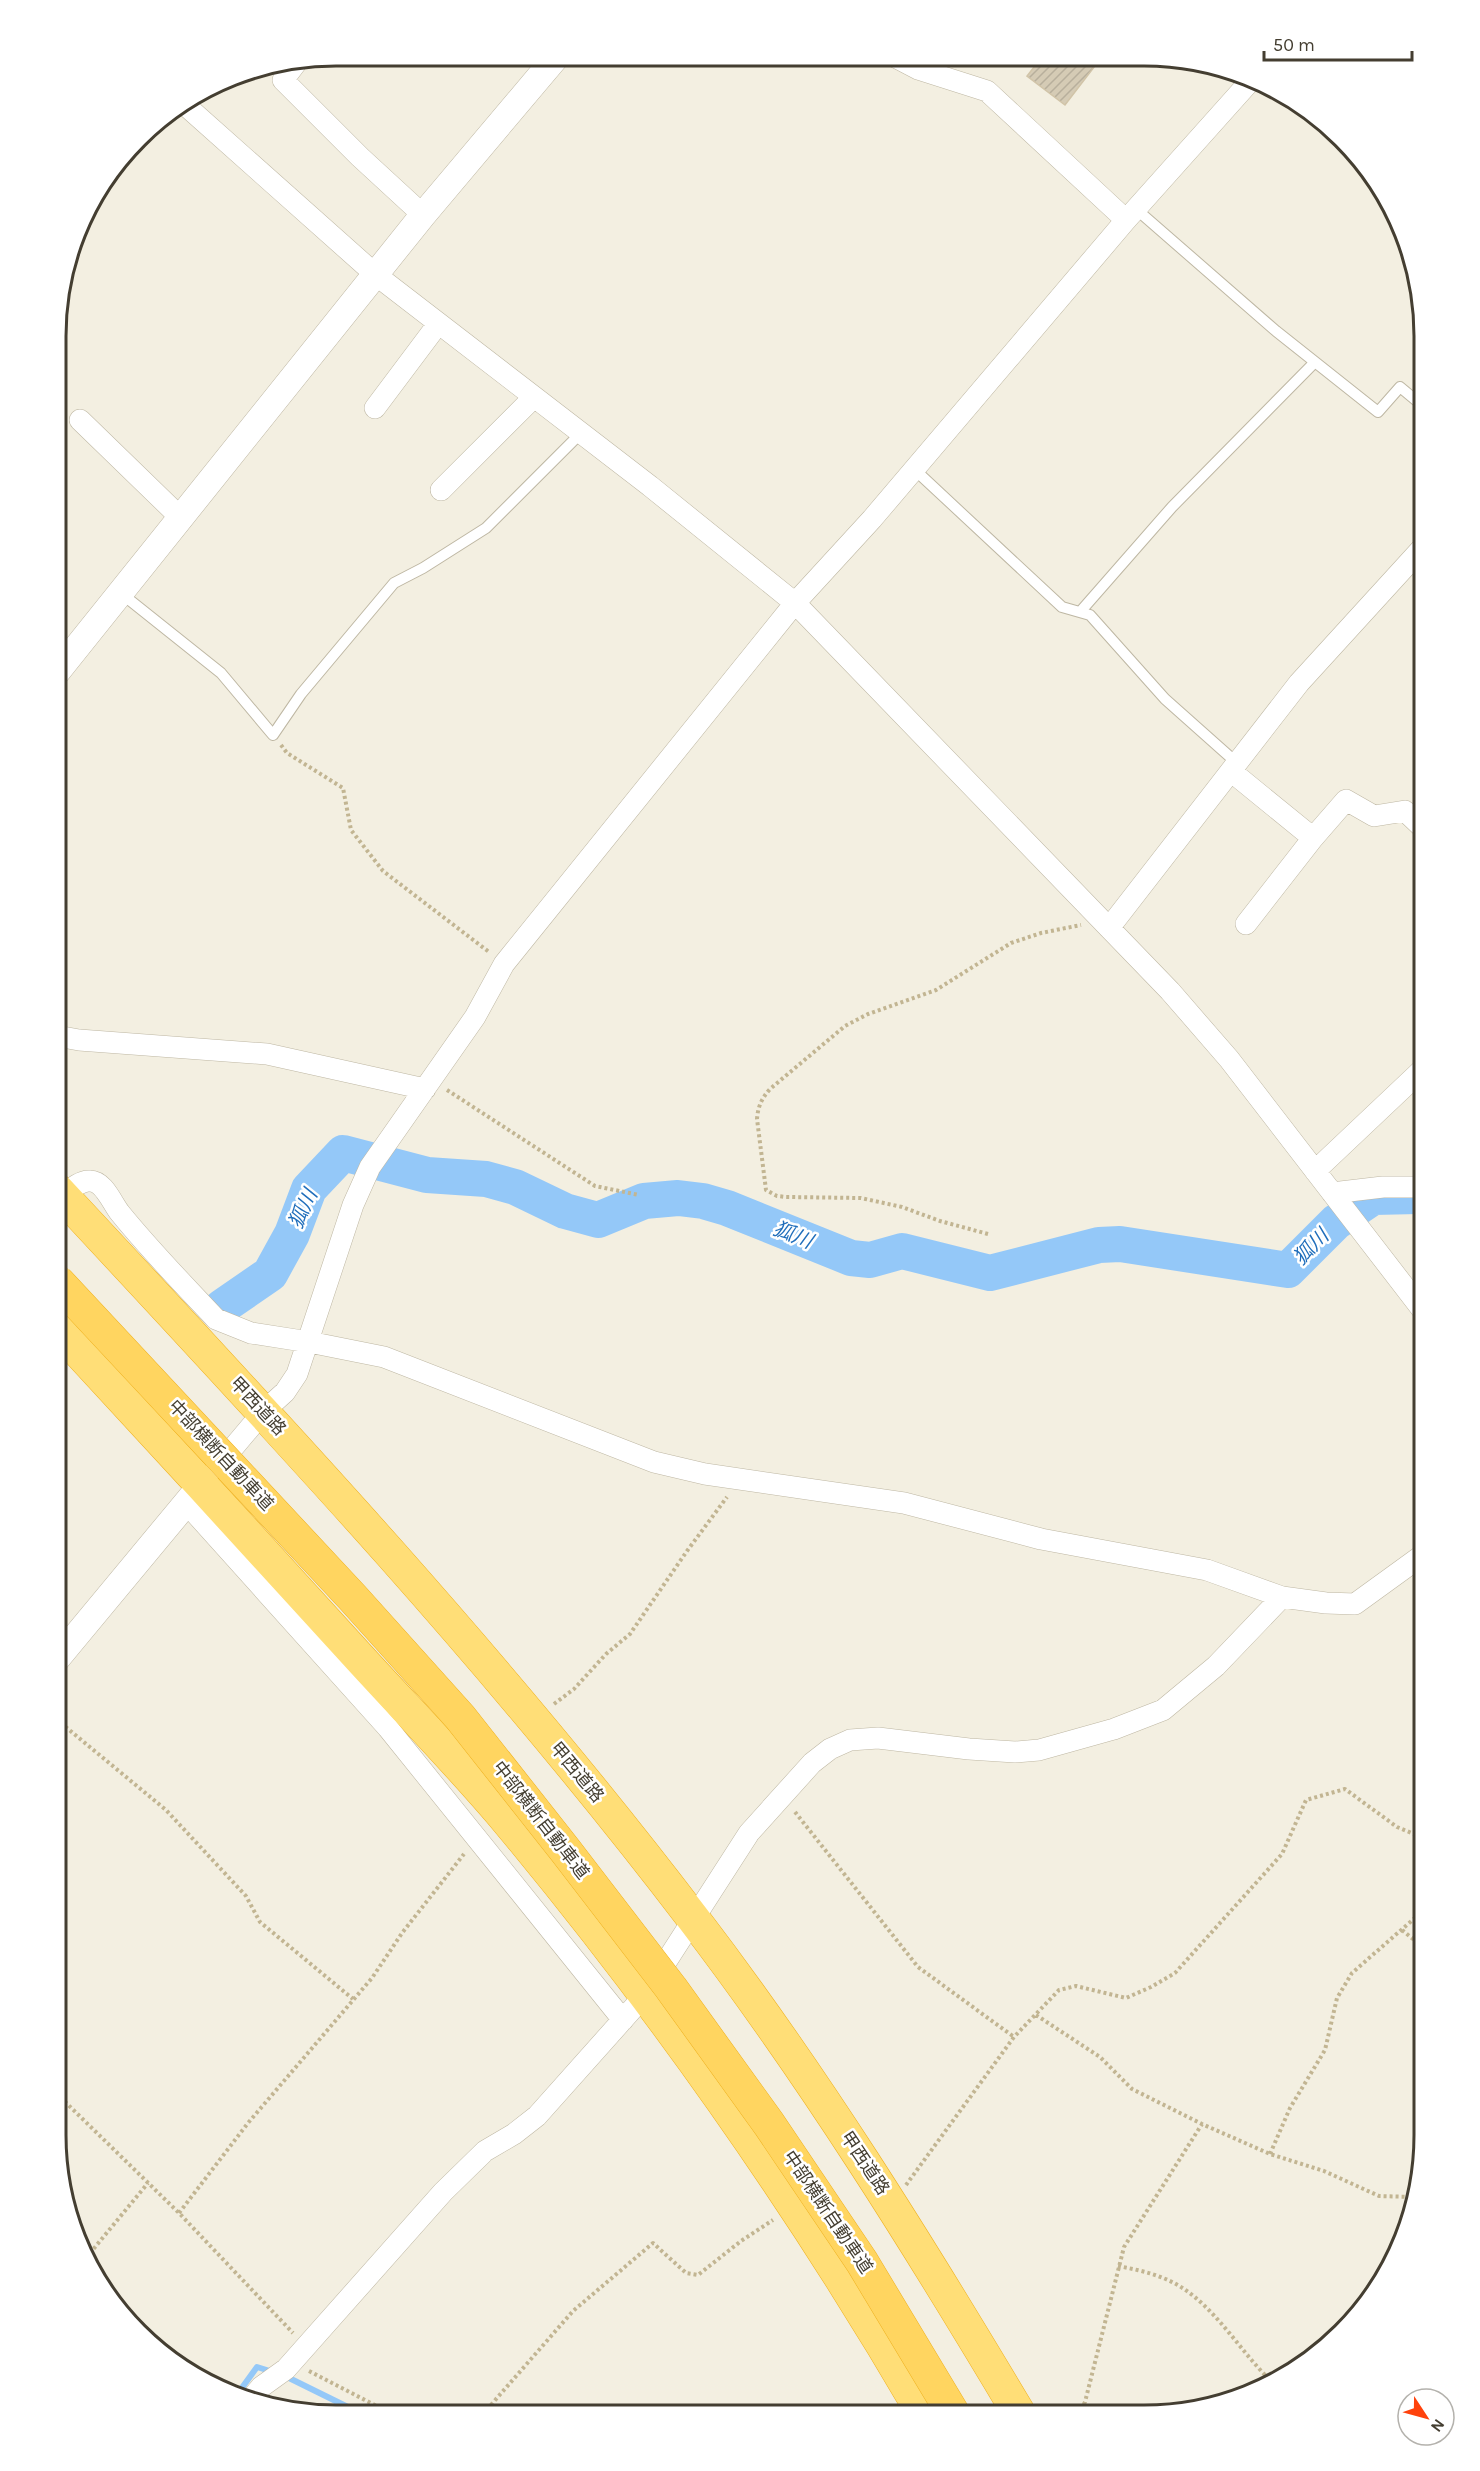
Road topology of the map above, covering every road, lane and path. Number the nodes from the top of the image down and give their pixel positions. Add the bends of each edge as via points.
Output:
1 (549, 66) edge
2 (929, 66) edge
3 (291, 70) edge
4 (1246, 86) edge
5 (190, 109) edge
6 (423, 215) junction
7 (1131, 215) junction
8 (376, 275) junction
9 (438, 324) junction
10 (1315, 362) junction
11 (533, 398) junction
12 (1414, 398) edge
13 (375, 408) dead end
14 (80, 420) dead end
15 (580, 434) junction
16 (914, 469) junction
17 (441, 490) dead end
18 (182, 519) junction
19 (1414, 557) edge
20 (122, 594) junction
21 (795, 603) junction
22 (1080, 612) junction
23 (66, 661) edge
24 (273, 735) junction
25 (1235, 768) junction
26 (1414, 820) edge
27 (1313, 838) junction
28 (1106, 924) junction
29 (1246, 924) dead end
30 (504, 964) junction
31 (66, 1038) edge
32 (1414, 1077) edge
33 (428, 1084) junction
34 (1315, 1171) junction
35 (1414, 1187) edge
36 (66, 1190) edge
37 (1332, 1194) junction
38 (639, 1195) dead end
39 (66, 1199) edge
40 (988, 1234) dead end
41 (66, 1291) edge
42 (1414, 1299) edge
43 (66, 1339) edge
44 (309, 1342) junction
45 (264, 1411) junction
46 (740, 1479) junction
47 (194, 1494) junction
48 (1414, 1561) edge
49 (1282, 1597) junction
50 (66, 1647) edge
51 (534, 1720) junction
52 (66, 1727) edge
53 (782, 1796) junction
54 (1414, 1834) edge
55 (477, 1837) junction
56 (694, 1919) junction
57 (1414, 1919) edge
58 (1402, 1930) junction
59 (1414, 1940) edge
60 (644, 1996) junction
61 (353, 1999) junction
62 (1036, 2015) junction
63 (623, 2020) junction
64 (1014, 2037) junction
65 (66, 2103) edge
66 (1202, 2124) junction
67 (1270, 2154) junction
68 (148, 2183) junction
69 (1407, 2197) edge
70 (889, 2199) junction
71 (793, 2207) junction
72 (178, 2213) junction
73 (92, 2251) edge
74 (1118, 2266) junction
75 (306, 2347) junction
76 (289, 2366) junction
77 (1266, 2376) edge
78 (256, 2393) edge
79 (373, 2405) edge
80 (491, 2405) edge
81 (918, 2405) edge
82 (948, 2405) edge
83 (1014, 2405) edge
84 (1083, 2405) edge

1 - 6 street
2 - 7 street via 987,92
3 - 6 street via 283,80
4 - 7 street
5 - 8 street
6 - 8 street
7 - 10 lane
7 - 16 street
8 - 9 street
8 - 18 street
9 - 11 street
9 - 13 street
10 - 12 lane via 1378,412 1400,387
10 - 22 lane via 1172,507
11 - 15 street
11 - 17 street
14 - 18 street
15 - 21 street
15 - 24 lane via 486,528 394,583
16 - 21 street
16 - 22 lane via 1062,607
18 - 20 street
19 - 25 street via 1299,683
20 - 23 street
20 - 24 lane via 221,673
21 - 28 street
21 - 30 street
22 - 25 lane via 1090,615 1165,699
24 - 30 path via 288,753 343,788 351,830 384,871
25 - 27 street
25 - 28 street
26 - 27 street via 1405,811 1374,816 1346,800
27 - 29 street
28 - 34 street via 1200,1025
28 - 40 path via 1041,933 1011,943 936,990 868,1014 853,1022 762,1098 757,1119 766,1190 786,1197 884,1202
30 - 33 street via 474,1017
31 - 33 street via 267,1054
32 - 34 street
33 - 38 path via 595,1186
33 - 44 street via 370,1167 353,1205
34 - 37 street
35 - 37 street
36 - 44 street via 91,1180 102,1185 145,1244 216,1318 251,1333
37 - 42 street
39 - 45 highway, 甲西道路
41 - 82 highway, 中部横断自動車道, bridge via 353,1598 460,1718 565,1850 769,2124 862,2262
43 - 47 highway
44 - 45 street via 297,1374 285,1392
44 - 46 street via 384,1357 654,1462
45 - 47 street
45 - 51 highway, 甲西道路
46 - 49 street via 904,1503 1041,1539 1207,1570
46 - 51 path via 630,1634 574,1689
47 - 50 street
47 - 55 street
47 - 60 highway via 502,1815 579,1908
48 - 49 street via 1355,1604
49 - 53 street via 1216,1666 1163,1710 1114,1729 1039,1750 969,1749 878,1738 850,1740 812,1763
51 - 56 highway, 甲西道路
52 - 61 path via 166,1810 246,1896 260,1922
53 - 56 street via 749,1833
53 - 64 path via 918,1967
54 - 62 path via 1397,1827 1345,1789 1306,1800 1282,1854 1175,1973 1126,1998 1076,1986 1059,1990
55 - 61 path
55 - 63 street
56 - 60 street
56 - 70 highway, 甲西道路 via 799,2064
57 - 58 path
58 - 59 path
58 - 67 path via 1352,1973 1337,1998 1325,2050 1290,2108
60 - 63 street
60 - 71 highway
61 - 72 path
62 - 64 path
62 - 66 path via 1100,2057 1132,2089
63 - 75 street via 537,2116 485,2151 443,2192
64 - 70 path via 910,2181
65 - 68 path
66 - 67 path
66 - 74 path via 1124,2247
67 - 69 path via 1324,2171 1379,2196
68 - 72 path
68 - 73 path
70 - 83 highway, 甲西道路
71 - 80 path via 741,2241 698,2276 686,2273 653,2243 573,2311
71 - 81 highway
72 - 75 path
74 - 77 path via 1164,2278 1183,2288
74 - 84 path
75 - 76 street
76 - 78 street
76 - 79 path

